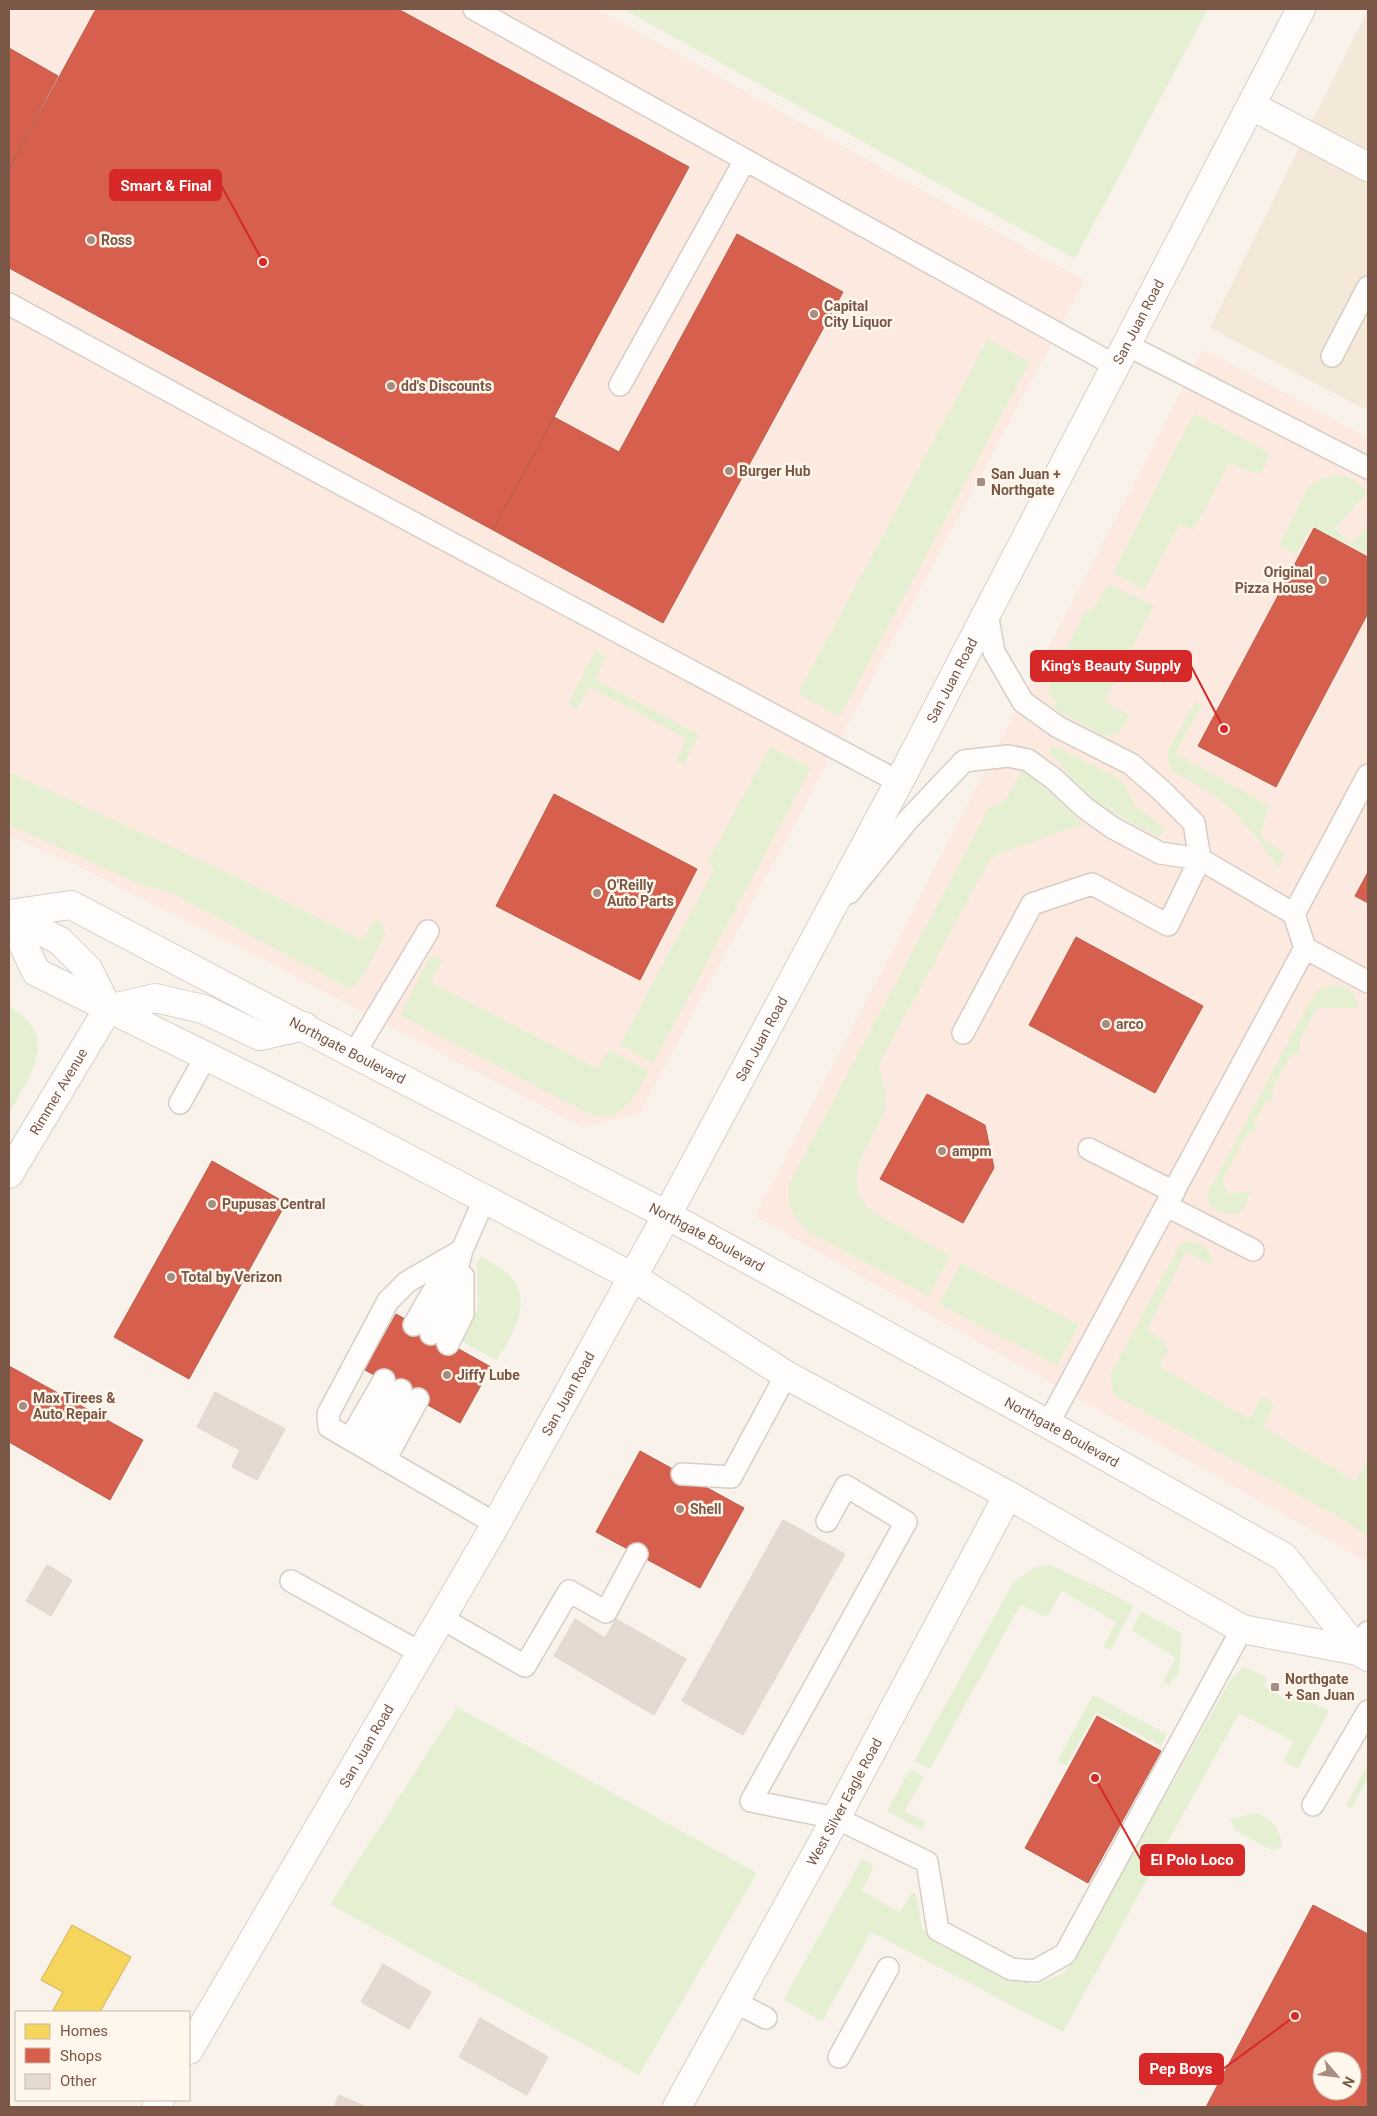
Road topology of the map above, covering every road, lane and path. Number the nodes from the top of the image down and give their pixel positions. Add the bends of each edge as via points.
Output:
1 (474, 9) edge
2 (1301, 9) edge
3 (1252, 106) junction
4 (745, 160) junction
5 (1368, 167) edge
6 (1368, 287) edge
7 (9, 304) edge
8 (1121, 355) junction
9 (1332, 356) dead end
10 (620, 385) dead end
11 (1368, 468) edge
12 (987, 613) junction
13 (1368, 775) edge
14 (899, 782) junction
15 (1200, 859) junction
16 (9, 914) edge
17 (1294, 914) junction
18 (821, 928) junction
19 (428, 931) dead end
20 (1305, 948) junction
21 (1368, 982) edge
22 (108, 1008) junction
23 (304, 1026) junction
24 (963, 1033) dead end
25 (354, 1054) junction
26 (206, 1056) junction
27 (180, 1103) dead end
28 (1089, 1149) dead end
29 (9, 1174) edge
30 (1171, 1199) junction
31 (484, 1200) junction
32 (667, 1215) junction
33 (462, 1250) junction
34 (1253, 1250) dead end
35 (633, 1277) junction
36 (431, 1334) dead end
37 (786, 1375) junction
38 (1048, 1424) junction
39 (367, 1449) junction
40 (682, 1474) dead end
41 (1008, 1495) junction
42 (827, 1521) dead end
43 (496, 1524) junction
44 (637, 1554) dead end
45 (290, 1581) dead end
46 (441, 1618) junction
47 (1242, 1629) junction
48 (1365, 1646) edge
49 (421, 1653) junction
50 (1368, 1711) edge
51 (1314, 1805) dead end
52 (836, 1818) junction
53 (888, 1968) dead end
54 (735, 2002) junction
55 (766, 2018) dead end
56 (190, 2048) edge
57 (839, 2057) dead end
58 (677, 2107) edge

1 - 4 lane
2 - 3 main road, San Juan Road
3 - 5 main road
3 - 8 main road, San Juan Road
4 - 8 lane
4 - 10 lane
6 - 9 lane
7 - 14 lane
8 - 11 lane
8 - 12 main road, San Juan Road
12 - 14 main road, San Juan Road
12 - 15 lane via 994,652 1023,702 1058,726 1131,764 1161,790 1194,823
13 - 17 lane
14 - 18 main road, San Juan Road
15 - 17 lane
15 - 18 lane via 1160,853 1113,828 1028,760 1008,756 964,761 908,820
15 - 24 lane via 1168,925 1092,884 1032,904
16 - 22 main road via 60,941 88,969
16 - 22 main road, Northgate Boulevard via 36,972
16 - 23 main road, Northgate Boulevard via 72,905
17 - 20 lane
18 - 32 main road, San Juan Road
19 - 25 lane
20 - 21 lane
20 - 30 lane
22 - 23 main road via 156,998 203,1010 260,1036
22 - 26 main road, Northgate Boulevard
22 - 29 main road, Rimmer Avenue
23 - 25 main road, Northgate Boulevard
25 - 32 main road, Northgate Boulevard
26 - 27 lane
26 - 31 main road, Northgate Boulevard
28 - 30 lane
30 - 34 lane
30 - 38 lane
31 - 33 lane
31 - 35 main road, Northgate Boulevard
32 - 35 main road, San Juan Road
32 - 38 main road, Northgate Boulevard
33 - 36 lane via 448,1305
33 - 39 lane via 408,1282 388,1301 328,1414 329,1427
35 - 37 main road, Northgate Boulevard
35 - 43 main road, San Juan Road
37 - 40 lane via 731,1476
37 - 41 main road, Northgate Boulevard
38 - 48 main road, Northgate Boulevard via 1284,1557
39 - 39 lane via 401,1390
39 - 43 lane
41 - 47 main road, Northgate Boulevard
41 - 52 main road, West Silver Eagle Road
42 - 52 lane via 846,1486 906,1522 751,1801
43 - 46 main road, San Juan Road
44 - 46 lane via 606,1612 569,1591 525,1666
45 - 49 lane
46 - 49 main road, San Juan Road
47 - 48 main road, Northgate Boulevard
47 - 52 lane via 1065,1954 1035,1971 1011,1969 938,1930 927,1862
49 - 56 main road, San Juan Road
50 - 51 lane
52 - 54 main road, West Silver Eagle Road
53 - 57 lane
54 - 55 lane
54 - 58 main road, West Silver Eagle Road

